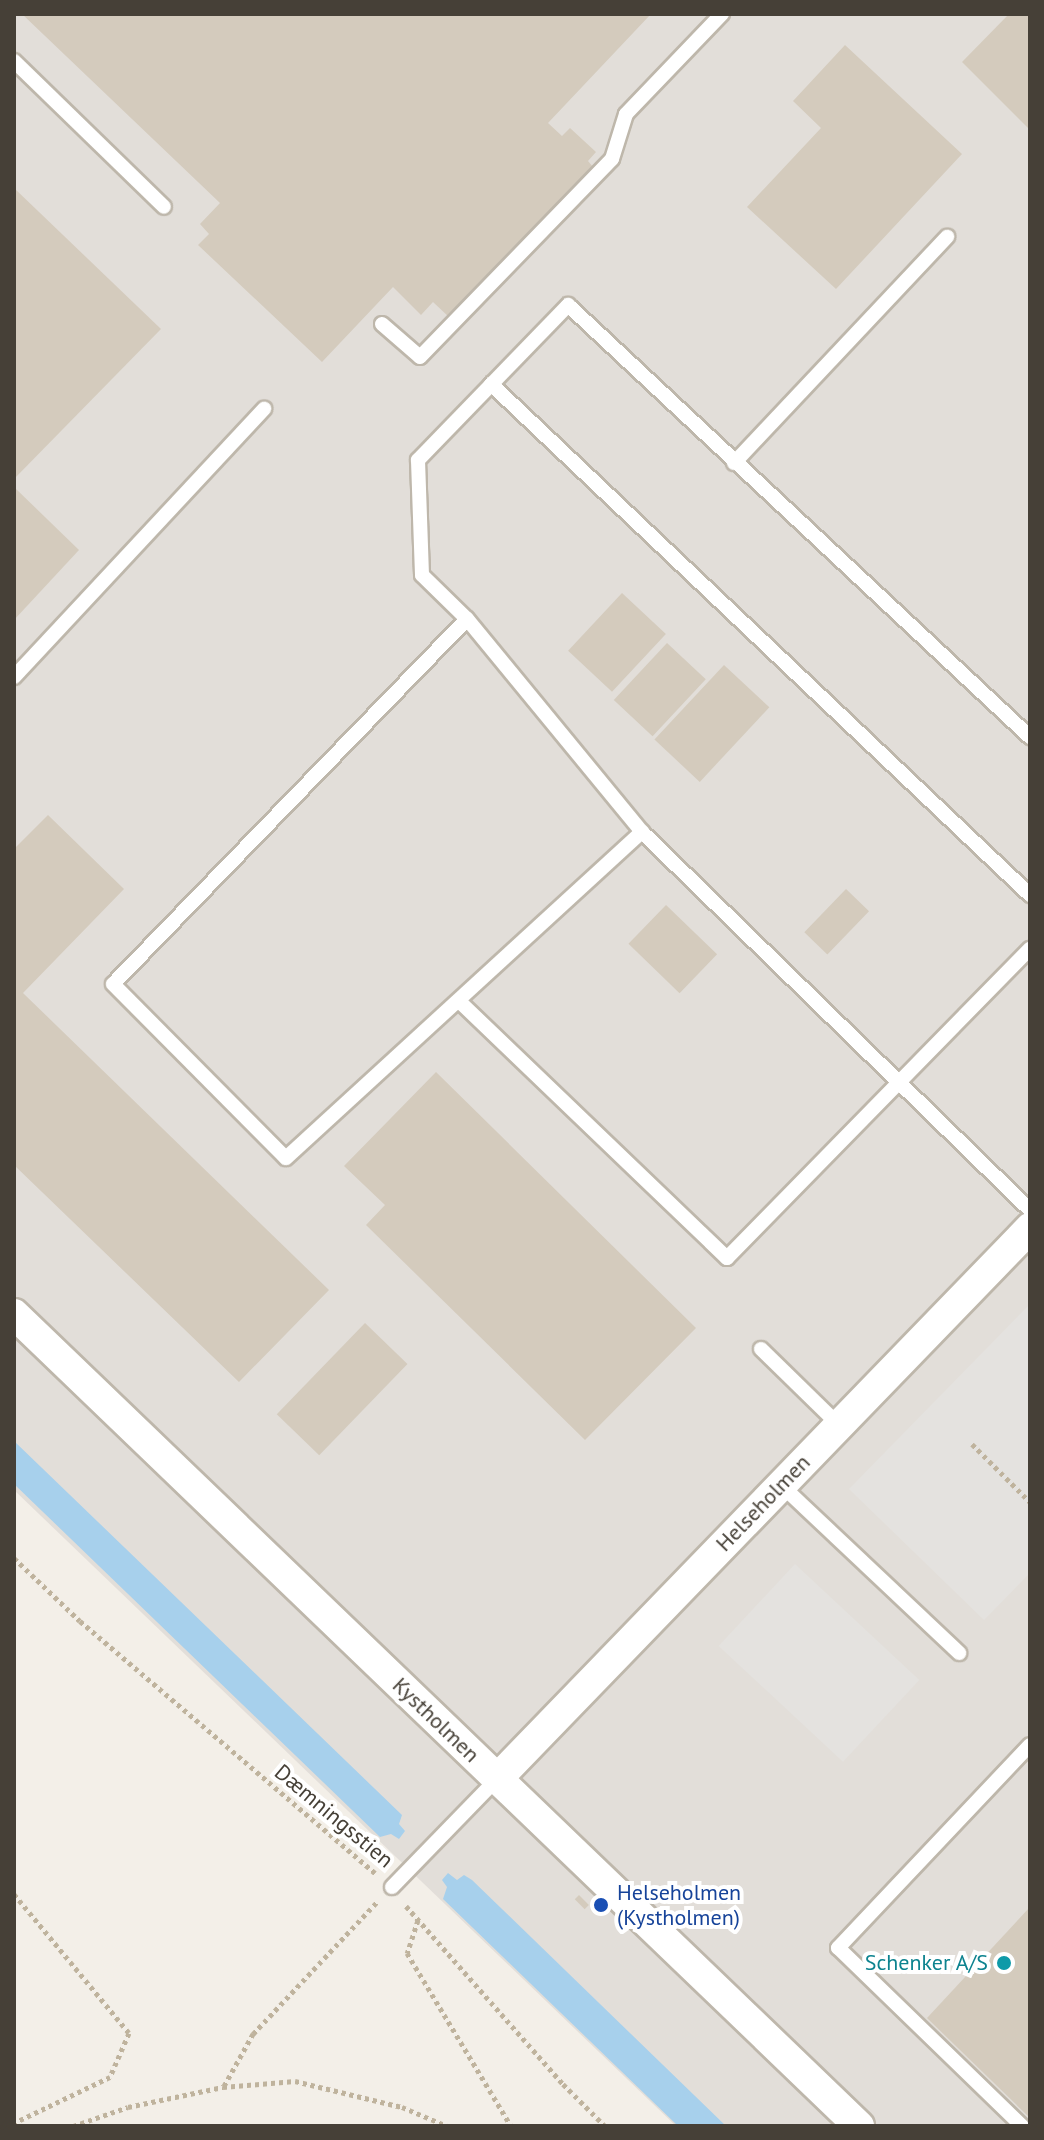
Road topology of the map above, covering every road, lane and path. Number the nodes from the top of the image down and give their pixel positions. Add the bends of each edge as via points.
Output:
1 (722, 14) edge
2 (14, 61) edge
3 (164, 207) dead end
4 (947, 237) dead end
5 (382, 324) dead end
6 (491, 384) junction
7 (264, 409) dead end
8 (734, 463) junction
9 (467, 619) junction
10 (14, 677) edge
11 (1030, 737) edge
12 (642, 832) junction
13 (1030, 895) edge
14 (1030, 949) edge
15 (460, 1002) junction
16 (901, 1084) junction
17 (1030, 1210) edge
18 (1030, 1228) edge
19 (14, 1314) edge
20 (761, 1349) dead end
21 (839, 1425) junction
22 (972, 1444) dead end
23 (781, 1485) junction
24 (1030, 1502) edge
25 (14, 1558) edge
26 (959, 1653) dead end
27 (1030, 1745) edge
28 (497, 1779) junction
29 (392, 1887) junction
30 (14, 1894) edge
31 (418, 1919) junction
32 (223, 2087) junction
33 (14, 2123) edge
34 (73, 2126) edge
35 (447, 2126) edge
36 (511, 2126) edge
37 (605, 2126) edge
38 (859, 2126) edge
39 (1022, 2126) edge

1 - 5 lane via 626,114 612,159 420,357
2 - 3 lane
4 - 8 lane
6 - 8 lane via 568,305
6 - 9 lane via 418,460 422,575
6 - 13 lane
7 - 10 lane
8 - 11 lane
9 - 12 lane
9 - 15 lane via 113,984 286,1158
12 - 15 lane
12 - 16 lane
14 - 16 lane
15 - 16 lane via 727,1258
16 - 17 lane
18 - 21 street, Helseholmen
19 - 28 street, Kystholmen
20 - 21 lane
21 - 23 street, Helseholmen
22 - 24 path
23 - 26 lane
23 - 28 street, Helseholmen
25 - 29 path, Dæmningsstien via 80,1621
27 - 39 lane via 838,1948
28 - 29 lane
28 - 38 street, Kystholmen
29 - 31 path, Dæmningsstien
29 - 32 path via 253,2034
30 - 33 path via 129,2033 110,2077
31 - 36 path via 407,1953
31 - 37 path, Dæmningsstien
32 - 34 path via 128,2107
32 - 35 path via 295,2081 402,2107

